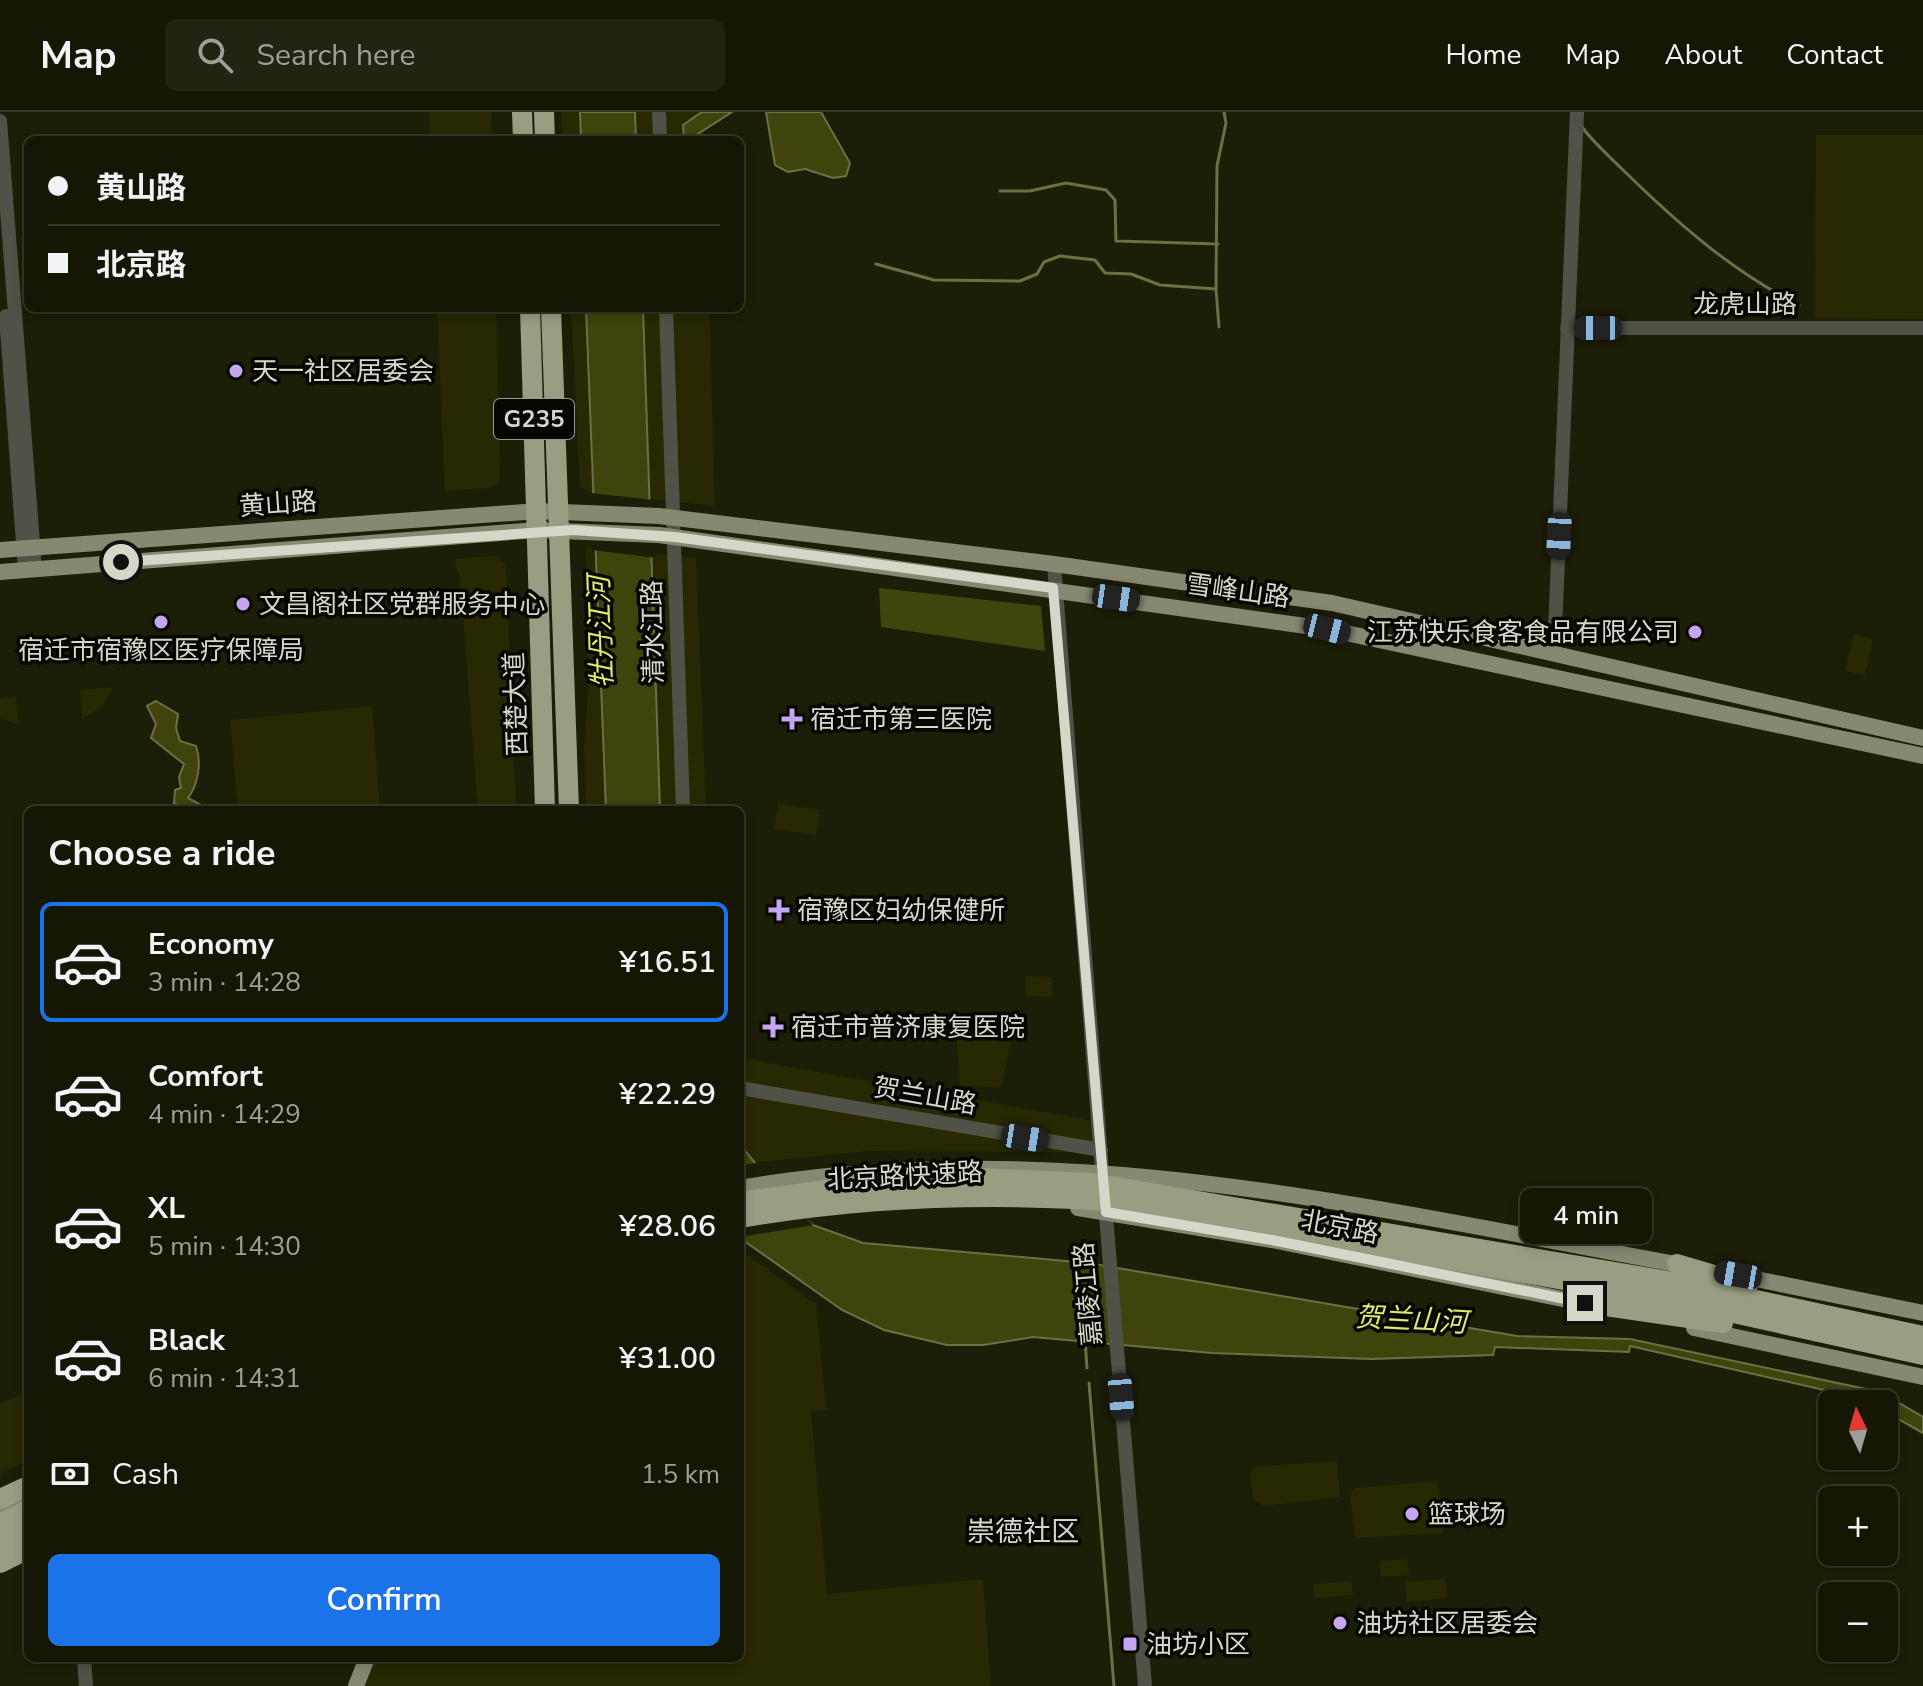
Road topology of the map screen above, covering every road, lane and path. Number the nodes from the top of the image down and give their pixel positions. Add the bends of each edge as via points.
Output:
1 (522, 112) edge
2 (544, 112) edge
3 (659, 112) edge
4 (1577, 112) edge
5 (0, 121) edge
6 (523, 136) edge
7 (545, 136) edge
8 (660, 136) edge
9 (0, 236) edge
10 (530, 312) edge
11 (551, 312) edge
12 (666, 312) edge
13 (1567, 328) junction
14 (1923, 328) edge
15 (667, 517) junction
16 (548, 521) junction
17 (667, 536) junction
18 (28, 548) junction
19 (0, 550) edge
20 (1054, 564) junction
21 (30, 570) junction
22 (0, 572) edge
23 (1053, 588) junction
24 (1554, 654) junction
25 (1923, 738) edge
26 (1923, 756) edge
27 (545, 806) edge
28 (569, 806) edge
29 (683, 806) edge
30 (744, 1089) edge
31 (1101, 1150) junction
32 (1102, 1173) junction
33 (744, 1187) edge
34 (744, 1201) edge
35 (1106, 1212) junction
36 (744, 1220) edge
37 (744, 1220) edge
38 (1472, 1254) junction
39 (1677, 1264) junction
40 (1585, 1303) junction
41 (1923, 1313) edge
42 (1923, 1326) edge
43 (1923, 1336) edge
44 (1923, 1358) edge
45 (1923, 1377) edge
46 (24, 1488) edge
47 (0, 1499) edge
48 (24, 1501) edge
49 (0, 1512) edge
50 (24, 1512) edge
51 (0, 1524) edge
52 (24, 1532) edge
53 (0, 1543) edge
54 (24, 1544) edge
55 (24, 1551) edge
56 (0, 1554) edge
57 (0, 1563) edge
58 (84, 1662) edge
59 (358, 1662) edge
60 (365, 1662) edge
61 (86, 1686) edge
62 (349, 1686) edge
63 (356, 1686) edge
64 (1145, 1686) edge

1 - 6 highway
2 - 7 highway
3 - 8 street
4 - 13 street
5 - 18 street
9 - 18 street
10 - 16 highway, 西楚大道 / G235
11 - 16 highway, 西楚大道 / G235
12 - 15 street, 清水江路
13 - 14 street, 龙虎山路
13 - 24 street
15 - 16 main road, 雪峰山路 via 589,511
15 - 17 street, 清水江路
15 - 20 main road, 雪峰山路
16 - 17 main road, 雪峰山路 via 591,531
16 - 18 main road, 黄山路
16 - 21 main road, 黄山路
16 - 27 highway, 西楚大道
16 - 28 highway, 西楚大道
17 - 23 main road, 雪峰山路
17 - 29 street, 清水江路
18 - 19 main road, 黄山路
18 - 21 street
20 - 23 street, 嘉陵江路
20 - 24 main road, 雪峰山路 via 1332,603
21 - 22 main road, 黄山路
23 - 26 main road, 雪峰山路 via 1327,629
23 - 31 street, 嘉陵江路
24 - 25 main road, 雪峰山路
30 - 31 street, 贺兰山路
31 - 32 street, 嘉陵江路
32 - 33 main road, 北京路 via 939,1167
32 - 35 street, 嘉陵江路
32 - 39 main road, 北京路 via 1263,1189
34 - 38 highway, 北京路快速路 via 891,1181 1056,1180 1178,1196
35 - 36 main road, 北京路 via 945,1205
35 - 40 main road, 北京路
35 - 64 street, 嘉陵江路
37 - 38 highway, 北京路快速路 via 870,1201 1060,1197
38 - 43 highway, 北京路快速路 via 1673,1282
38 - 44 highway, 北京路快速路
39 - 41 main road, 北京路
39 - 42 highway via 1782,1295
40 - 44 highway
40 - 45 main road, 北京路
46 - 47 highway
48 - 49 main road
50 - 51 highway
52 - 53 highway
54 - 56 main road
55 - 57 highway
58 - 61 street
59 - 62 main road
60 - 63 main road

